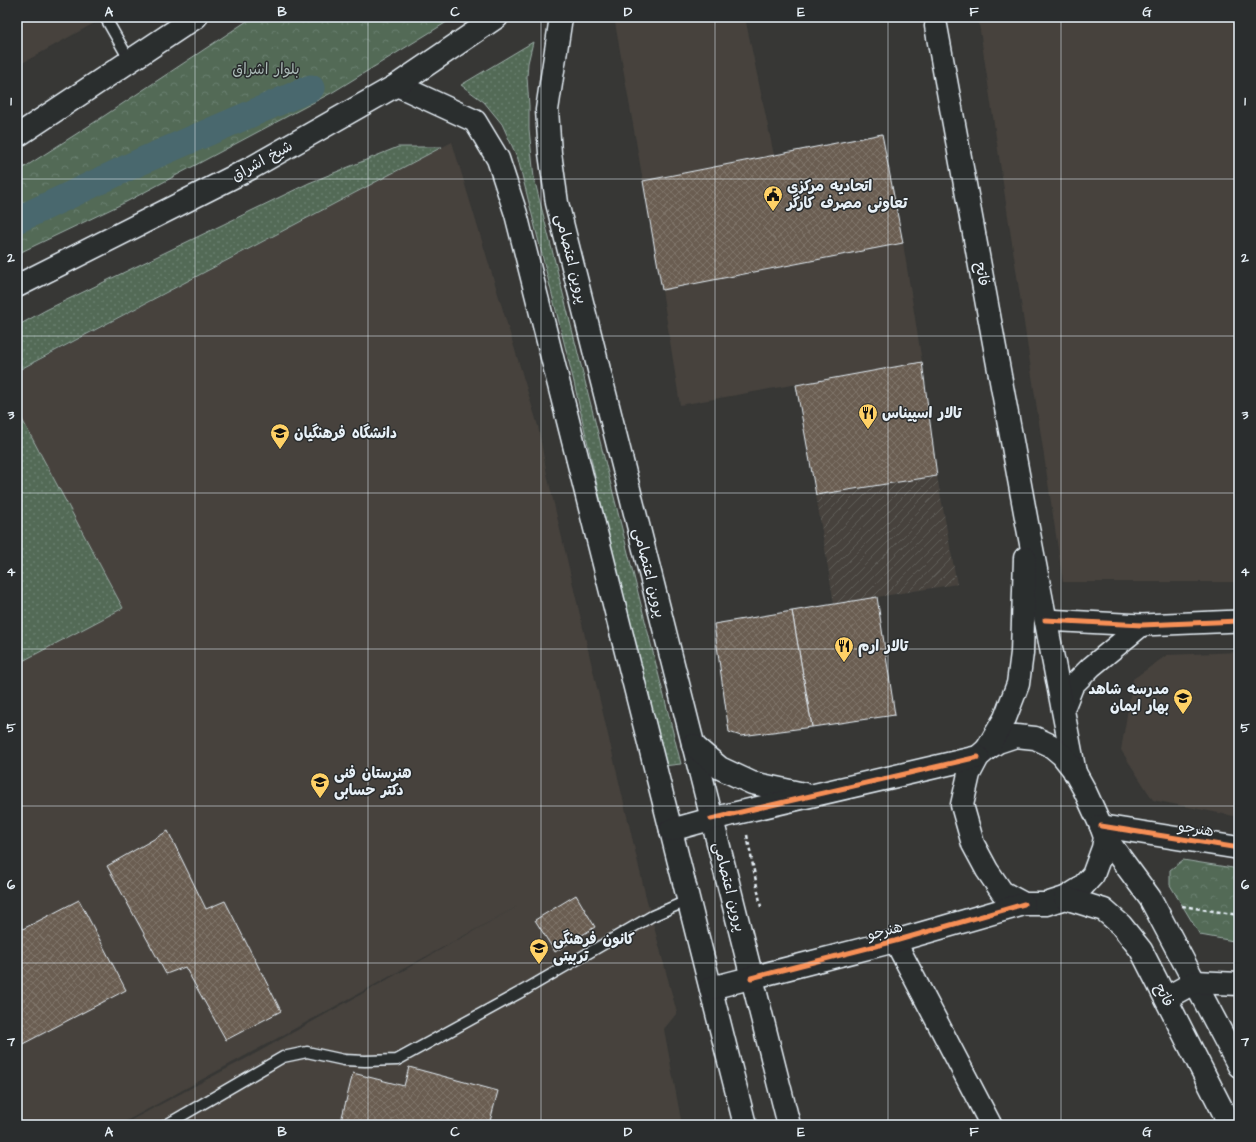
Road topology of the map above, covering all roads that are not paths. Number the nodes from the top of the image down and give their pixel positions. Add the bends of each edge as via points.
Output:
1 (105, 17) edge
2 (196, 17) edge
3 (497, 17) edge
4 (561, 17) edge
5 (934, 20) edge
6 (130, 61) junction
7 (397, 84) junction
8 (17, 136) edge
9 (17, 286) edge
10 (1027, 523) junction
11 (1045, 620) junction
12 (1239, 621) edge
13 (1142, 625) junction
14 (1063, 710) junction
15 (693, 745) junction
16 (982, 753) junction
17 (1075, 773) junction
18 (811, 796) junction
19 (711, 819) junction
20 (671, 830) junction
21 (1103, 831) junction
22 (1239, 848) edge
23 (1065, 898) junction
24 (689, 900) junction
25 (1024, 904) junction
26 (895, 942) junction
27 (751, 978) junction
28 (1195, 982) junction
29 (1239, 984) edge
30 (711, 988) junction
31 (1166, 998) junction
32 (1239, 1066) edge
33 (166, 1125) edge
34 (745, 1125) edge
35 (789, 1125) edge
36 (991, 1125) edge
37 (1230, 1125) edge

1 - 6 lane
2 - 6 main road
3 - 7 main road, شیخ اشراق
4 - 15 main road, پروین اعتصامی via 547,110 557,203
5 - 10 main road, فاتح
6 - 8 main road
7 - 9 main road, شیخ اشراق via 250,168
7 - 20 main road via 475,121 498,159 516,214
10 - 11 main road
10 - 16 main road via 1022,652 1018,684 1005,718
11 - 13 street
11 - 14 main road
12 - 13 street
13 - 14 street via 1073,685
14 - 17 main road
15 - 18 main road via 720,768 752,783
15 - 19 main road, پروین اعتصامی
16 - 17 main road via 998,742 1016,736 1035,738 1050,745 1062,755
16 - 18 main road
16 - 25 main road via 969,774 962,804 973,844 1002,892
17 - 21 main road
18 - 19 main road
19 - 20 main road
19 - 27 main road, پروین اعتصامی
20 - 24 main road
21 - 22 main road, هنرجو
21 - 23 main road via 1103,848 1093,875 1081,888
21 - 28 main road via 1152,901
23 - 25 main road via 1046,904
23 - 31 main road, فاتح via 1104,910 1121,925 1141,950
24 - 30 main road
24 - 33 lane via 652,916 397,1060 344,1060 307,1052 283,1057
25 - 26 main road, هنرجو
26 - 27 main road, هنرجو
26 - 36 street
27 - 30 main road, هنرجو
27 - 35 main road, پروین اعتصامی
28 - 29 main road
28 - 31 main road
28 - 32 main road
30 - 34 main road
31 - 37 main road, فاتح

